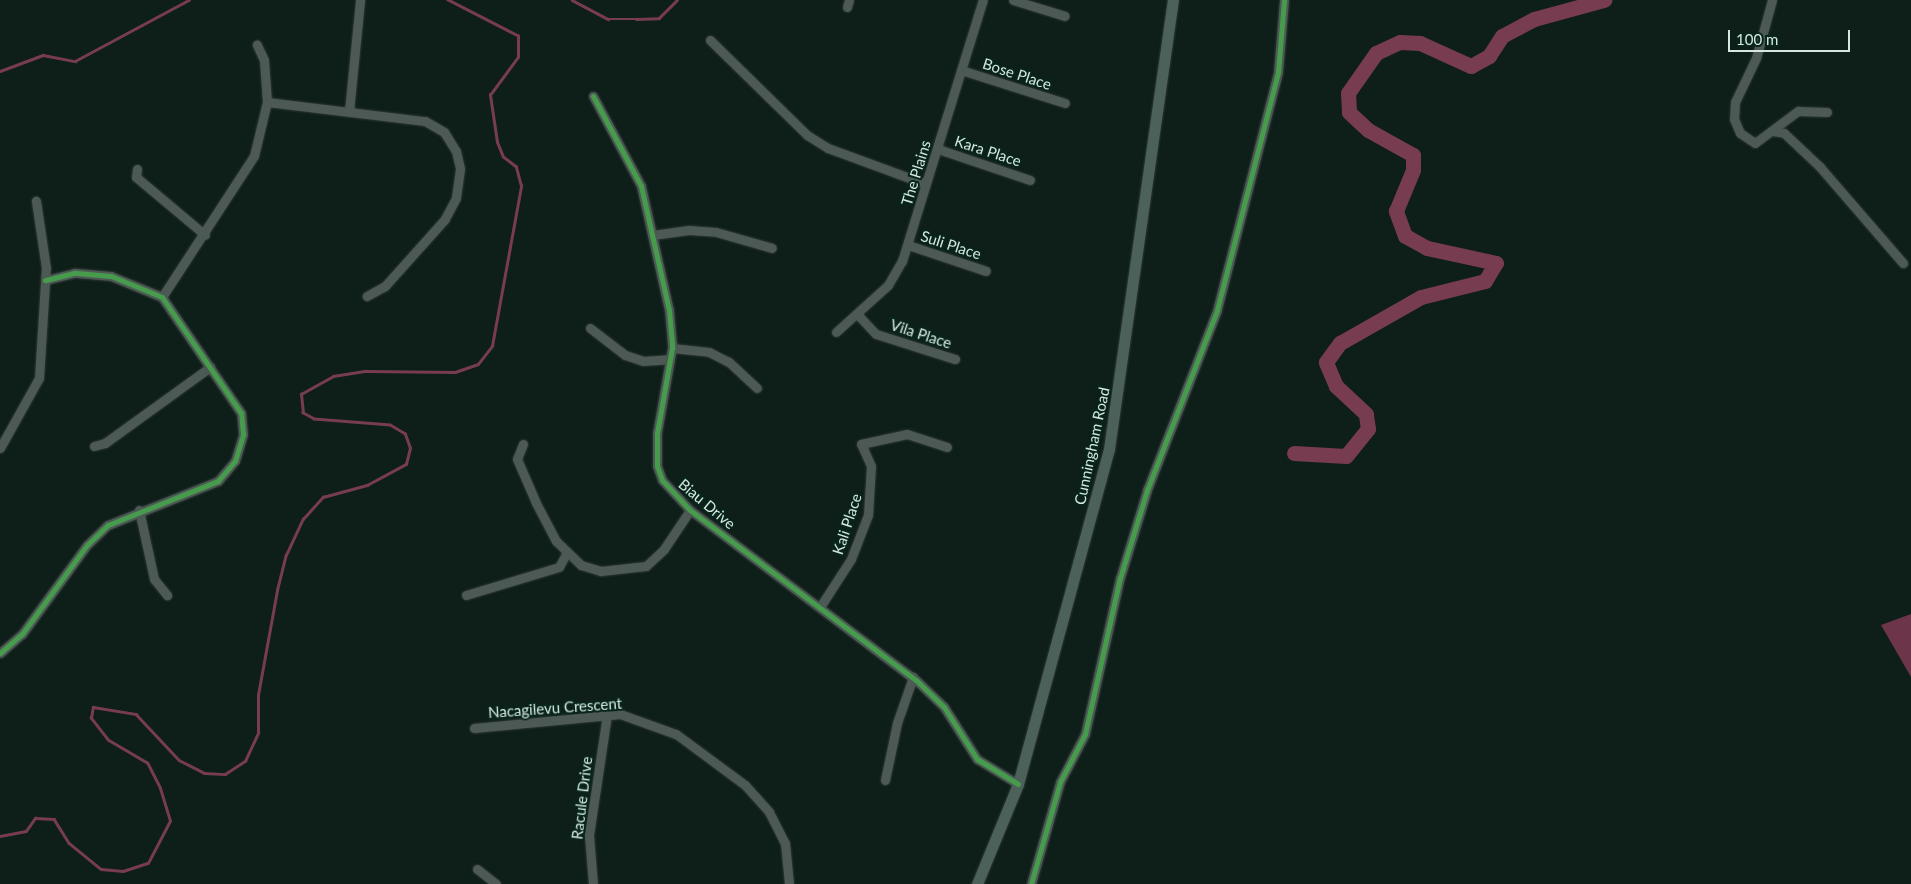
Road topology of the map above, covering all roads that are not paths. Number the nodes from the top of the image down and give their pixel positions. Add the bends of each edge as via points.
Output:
1 (360, 0) edge
2 (983, 0) edge
3 (1013, 0) edge
4 (1173, 0) edge
5 (1284, 0) edge
6 (1772, 0) edge
7 (1065, 16) dead end
8 (710, 40) dead end
9 (257, 45) dead end
10 (962, 70) junction
11 (592, 96) dead end
12 (267, 102) junction
13 (1065, 103) dead end
14 (349, 111) junction
15 (1827, 112) dead end
16 (1773, 132) junction
17 (938, 149) junction
18 (137, 169) dead end
19 (1030, 180) dead end
20 (926, 184) junction
21 (36, 200) dead end
22 (205, 235) junction
23 (653, 235) junction
24 (908, 245) junction
25 (772, 248) dead end
26 (1903, 263) dead end
27 (986, 270) dead end
28 (45, 280) junction
29 (367, 296) dead end
30 (162, 297) junction
31 (858, 315) junction
32 (590, 328) dead end
33 (836, 332) dead end
34 (672, 348) junction
35 (669, 359) junction
36 (954, 359) dead end
37 (210, 368) junction
38 (757, 388) dead end
39 (523, 444) dead end
40 (94, 446) dead end
41 (947, 447) dead end
42 (0, 448) edge
43 (139, 510) junction
44 (690, 510) junction
45 (567, 552) junction
46 (167, 595) dead end
47 (466, 595) dead end
48 (820, 607) junction
49 (0, 653) edge
50 (913, 677) junction
51 (607, 715) junction
52 (474, 728) dead end
53 (885, 780) dead end
54 (1018, 784) junction
55 (477, 869) dead end
56 (496, 884) edge
57 (593, 884) edge
58 (790, 884) edge
59 (977, 884) edge
60 (1030, 884) edge

1 - 14 street
2 - 10 street, The Plains
3 - 7 street
4 - 54 main road, Cunningham Road via 1109,449
5 - 60 street via 1278,72 1216,310 1147,490 1120,578 1084,734 1060,782
6 - 16 street via 1756,58 1735,102 1734,119 1748,142
8 - 20 street via 763,94 828,148
9 - 12 street via 264,60
10 - 13 street, Bose Place
10 - 17 street, The Plains
11 - 23 street, Biau Drive via 641,186
12 - 14 street
12 - 22 street via 254,156
14 - 29 street via 425,121 444,132 456,151 460,169 456,198 445,219 385,286
15 - 16 street via 1798,111
16 - 26 street via 1784,134 1820,167
17 - 19 street, Kara Place
17 - 20 street, The Plains
18 - 22 street via 136,177
20 - 24 street, The Plains
21 - 28 street
22 - 30 street
23 - 25 street via 688,230 716,232
23 - 34 street, Biau Drive via 669,310
24 - 27 street, Suli Place
24 - 31 street, The Plains via 888,285
28 - 30 street via 74,274 111,276
28 - 42 street via 39,378
30 - 37 street
31 - 33 street, The Plains
31 - 36 street, Vila Place via 876,334
32 - 35 street via 625,355 643,361
34 - 35 street, Biau Drive
34 - 38 street via 709,352 729,362
35 - 44 street, Biau Drive via 657,433 657,466 662,480
37 - 40 street via 105,443
37 - 43 street via 240,413 243,434 235,461 218,481
39 - 45 street via 517,458 536,503
41 - 48 street, Kali Place via 907,434 862,444 871,466 868,515 851,559
43 - 46 street via 154,579
43 - 49 street via 108,525 87,545 22,634
44 - 45 street via 664,550 646,566 601,571 581,564
44 - 48 street, Biau Drive
45 - 47 street via 559,567
48 - 50 street, Biau Drive
50 - 53 street via 897,723
50 - 54 street, Biau Drive via 940,703 976,759
51 - 52 street, Nacagilevu Crescent
51 - 57 street, Racule Drive via 589,835
51 - 58 street, Nacagilevu Crescent via 647,720 676,734 745,785 778,826 785,842
54 - 59 main road, Cunningham Road
55 - 56 street

